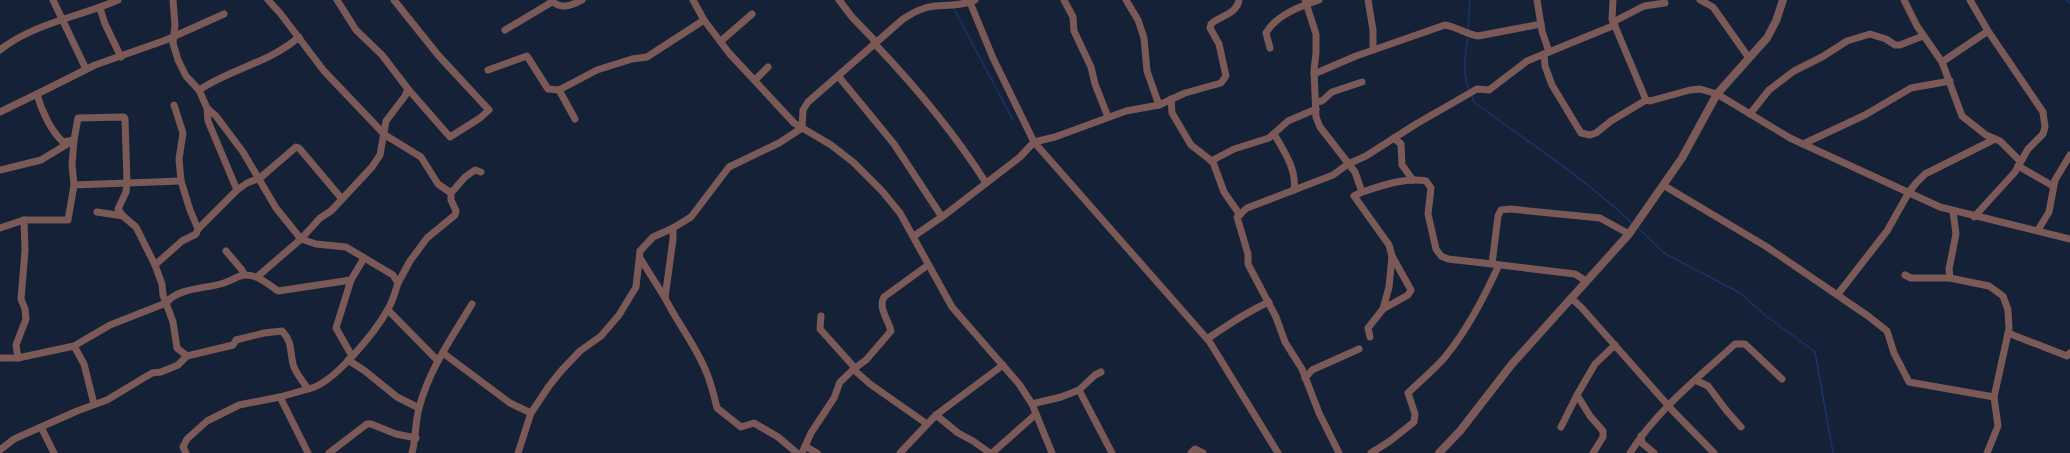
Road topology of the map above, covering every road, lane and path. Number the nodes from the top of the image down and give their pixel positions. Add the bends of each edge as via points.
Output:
1 (53, 0) edge
2 (118, 0) edge
3 (173, 0) edge
4 (268, 0) edge
5 (337, 0) edge
6 (394, 0) edge
7 (582, 0) edge
8 (693, 0) edge
9 (839, 0) edge
10 (1064, 0) edge
11 (1126, 0) edge
12 (1239, 0) edge
13 (1319, 0) edge
14 (1368, 0) edge
15 (1537, 0) edge
16 (1613, 0) edge
17 (1700, 0) edge
18 (1783, 0) edge
19 (1904, 0) edge
20 (1970, 0) edge
21 (551, 1) edge
22 (971, 1) edge
23 (1306, 2) edge
24 (1665, 3) dead end
25 (100, 8) junction
26 (224, 14) dead end
27 (752, 14) dead end
28 (62, 20) junction
29 (704, 20) junction
30 (1614, 23) junction
31 (1541, 24) junction
32 (505, 30) dead end
33 (1988, 31) junction
34 (1923, 36) junction
35 (174, 37) junction
36 (299, 37) junction
37 (721, 41) junction
38 (875, 42) junction
39 (1270, 48) dead end
40 (0, 50) edge
41 (1373, 50) junction
42 (1546, 53) junction
43 (121, 57) junction
44 (1749, 58) junction
45 (1942, 62) junction
46 (768, 67) dead end
47 (86, 70) junction
48 (488, 70) dead end
49 (1314, 74) junction
50 (838, 77) junction
51 (755, 80) junction
52 (1950, 81) junction
53 (1362, 82) dead end
54 (408, 89) junction
55 (199, 90) junction
56 (558, 90) junction
57 (38, 94) junction
58 (1717, 94) junction
59 (1171, 99) junction
60 (1646, 100) junction
61 (174, 105) dead end
62 (1159, 105) junction
63 (1316, 105) junction
64 (207, 108) junction
65 (0, 112) edge
66 (1750, 114) junction
67 (1108, 117) junction
68 (575, 119) dead end
69 (802, 128) junction
70 (1274, 134) junction
71 (385, 135) junction
72 (1394, 138) junction
73 (1995, 139) junction
74 (74, 140) junction
75 (1034, 142) junction
76 (1803, 144) junction
77 (2070, 155) edge
78 (1212, 161) junction
79 (1348, 164) junction
80 (2019, 164) junction
81 (0, 170) edge
82 (481, 172) dead end
83 (260, 178) junction
84 (1413, 180) junction
85 (181, 181) junction
86 (127, 183) junction
87 (986, 183) junction
88 (74, 185) junction
89 (1664, 185) junction
90 (2053, 186) junction
91 (237, 190) junction
92 (1294, 190) junction
93 (1362, 192) junction
94 (1909, 192) junction
95 (451, 193) junction
96 (342, 199) junction
97 (1953, 211) junction
98 (98, 212) dead end
99 (1240, 215) junction
100 (123, 216) junction
101 (1974, 216) junction
102 (942, 217) junction
103 (24, 220) junction
104 (0, 228) edge
105 (672, 228) junction
106 (198, 229) junction
107 (2038, 230) junction
108 (1630, 232) junction
109 (914, 236) junction
110 (301, 239) junction
111 (2070, 239) edge
112 (226, 251) dead end
113 (1392, 256) junction
114 (364, 258) junction
115 (640, 258) junction
116 (1495, 264) junction
117 (155, 265) junction
118 (928, 265) junction
119 (244, 275) junction
120 (1905, 275) dead end
121 (257, 277) junction
122 (1950, 278) junction
123 (351, 280) junction
124 (1586, 281) junction
125 (398, 283) junction
126 (1838, 294) junction
127 (665, 298) junction
128 (1571, 298) junction
129 (1269, 302) junction
130 (166, 303) junction
131 (472, 304) dead end
132 (1383, 309) junction
133 (388, 310) junction
134 (821, 316) dead end
135 (2008, 333) junction
136 (1370, 337) dead end
137 (1207, 339) junction
138 (1615, 345) junction
139 (74, 346) junction
140 (1359, 349) dead end
141 (443, 353) junction
142 (2070, 353) edge
143 (187, 356) junction
144 (0, 358) edge
145 (18, 358) junction
146 (350, 358) junction
147 (438, 361) junction
148 (1003, 365) junction
149 (854, 368) junction
150 (1101, 372) dead end
151 (1305, 378) junction
152 (1782, 379) dead end
153 (1697, 380) junction
154 (308, 389) junction
155 (1079, 390) junction
156 (1577, 395) junction
157 (280, 397) junction
158 (1994, 397) junction
159 (94, 404) junction
160 (1032, 404) junction
161 (1668, 405) junction
162 (419, 408) junction
163 (532, 413) junction
164 (1036, 414) junction
165 (936, 415) junction
166 (927, 424) junction
167 (1561, 426) dead end
168 (41, 427) junction
169 (1741, 427) dead end
170 (1641, 436) junction
171 (416, 438) junction
172 (806, 446) junction
173 (0, 450) edge
174 (1376, 452) edge
175 (54, 453) edge
176 (186, 453) edge
177 (308, 453) edge
178 (330, 453) edge
179 (412, 453) edge
180 (518, 453) edge
181 (797, 453) edge
182 (802, 453) edge
183 (817, 453) edge
184 (900, 453) edge
185 (991, 453) edge
186 (1052, 453) edge
187 (1112, 453) edge
188 (1191, 453) edge
189 (1203, 453) edge
190 (1278, 453) edge
191 (1339, 453) edge
192 (1439, 453) edge
193 (1593, 453) edge
194 (1630, 453) edge
195 (1654, 453) edge
196 (1714, 453) edge
197 (1987, 453) edge

1 - 28 street
2 - 25 street
3 - 35 street
4 - 36 street
5 - 54 street via 356,30 382,55
6 - 54 street via 438,55 489,110 450,137
7 - 21 street via 571,6 559,6
8 - 29 street
9 - 38 street
10 - 67 street via 1073,17 1074,31
11 - 62 street via 1138,20 1144,38 1147,71
12 - 59 street via 1232,12 1210,24 1219,44 1226,76 1224,80
13 - 23 street
14 - 41 street
15 - 31 street
16 - 30 street
17 - 44 street via 1713,7
18 - 44 street via 1767,38
19 - 34 street
20 - 33 street
21 - 32 street
22 - 38 street via 918,10
22 - 75 street via 993,58
23 - 39 street via 1271,24 1266,33
23 - 49 street via 1316,34
24 - 30 street via 1644,6
25 - 28 street
25 - 43 street
26 - 35 street
27 - 37 street
28 - 40 street via 43,25
28 - 47 street
29 - 37 street
29 - 56 street via 647,57 597,70
30 - 42 street
30 - 60 street
31 - 41 street via 1478,36 1458,27 1444,25
31 - 42 street
33 - 45 street
33 - 80 street via 2043,112 2044,130
34 - 45 street
34 - 66 street via 1900,45 1870,34 1847,41 1794,71 1769,90
35 - 43 street
35 - 55 street via 173,43 180,66
36 - 55 street via 266,60 214,80
36 - 71 street via 324,71
37 - 51 street
38 - 50 street
38 - 87 street via 950,132
41 - 49 street
42 - 60 street via 1545,66 1552,85 1581,133 1596,133
42 - 72 street via 1517,67 1489,90 1477,89
43 - 47 street
44 - 58 street
45 - 52 street
46 - 51 street
47 - 57 street
48 - 56 street via 527,56 548,89
49 - 63 street
50 - 69 street via 808,102 803,110
50 - 102 street via 894,144
51 - 69 street via 794,123
52 - 73 street via 1962,116
52 - 76 street via 1911,88 1865,115
53 - 63 street via 1332,92
54 - 71 street via 386,121
55 - 64 street
56 - 68 street
57 - 65 street
57 - 74 street via 56,136 63,142
58 - 60 street via 1700,89
58 - 66 street
58 - 89 street
59 - 62 street
59 - 78 street via 1172,113 1191,145
61 - 85 street via 183,133 179,159
62 - 67 street
63 - 70 street via 1288,121
63 - 79 street via 1316,117 1320,127
64 - 83 street via 216,116
64 - 91 street via 208,121
66 - 76 street
67 - 75 street
69 - 105 street via 779,143 729,167 691,217
69 - 109 street via 853,162 882,191
70 - 78 street via 1234,149
70 - 92 street via 1296,180
71 - 95 street via 421,157 438,184
71 - 96 street via 380,155 372,167
72 - 79 street
72 - 84 street via 1401,144 1402,165
73 - 80 street via 2000,141
73 - 94 street via 1925,174
74 - 81 street via 41,160
74 - 86 street via 78,118 124,117
74 - 88 street
75 - 87 street via 1020,157
75 - 137 street
76 - 94 street
77 - 90 street
78 - 99 street via 1224,192
79 - 92 street via 1333,175
79 - 93 street via 1355,172
80 - 90 street
80 - 101 street via 2015,172
82 - 95 street via 475,170 464,177
83 - 91 street
83 - 96 street via 296,147
83 - 110 street via 276,208
84 - 93 street via 1387,184
84 - 116 street via 1426,181 1430,185 1428,214 1436,249 1441,256 1455,261
85 - 86 street
85 - 106 street
86 - 88 street
86 - 100 street via 118,209
87 - 102 street
88 - 103 street via 68,220
89 - 108 street
89 - 126 street
90 - 107 street via 2049,212
91 - 106 street
92 - 99 street via 1247,208
93 - 113 street via 1354,196 1389,245
94 - 97 street
94 - 126 street via 1887,231
95 - 125 street via 455,215 427,238
96 - 110 street
97 - 101 street
97 - 122 street via 1956,234 1949,269
98 - 100 street
99 - 129 street via 1238,218 1248,254 1248,264
100 - 117 street via 136,227
101 - 107 street
102 - 109 street
103 - 104 street
103 - 145 street via 25,251 21,299 26,318 16,344
105 - 115 street via 653,237 640,251
105 - 127 street via 673,239
106 - 117 street via 196,234 182,241
107 - 111 street
108 - 116 street via 1600,218 1504,209 1498,216
108 - 124 street
109 - 118 street
110 - 114 street via 316,244 346,247
110 - 121 street
112 - 119 street
113 - 132 street via 1389,287
113 - 132 street via 1411,290 1408,295
114 - 123 street
114 - 125 street via 393,275
115 - 127 street
115 - 163 street via 636,287 619,315 601,336 580,351 561,370
116 - 124 street via 1575,274
116 - 174 street via 1484,298 1458,341 1408,393 1415,414 1414,422
117 - 130 street
118 - 148 street via 952,307
118 - 149 street via 884,297 881,302 882,308 891,331 866,360
119 - 121 street
119 - 130 street via 224,284 200,288 171,298
120 - 122 street via 1911,278
121 - 123 street via 278,290
122 - 135 street via 1989,286 2003,296 2008,310
123 - 146 street via 336,328
124 - 128 street
125 - 133 street
126 - 158 street via 1886,331 1909,382
127 - 181 street via 705,368 717,408 741,427 754,423 778,437
128 - 138 street
128 - 192 street via 1512,364 1460,432
129 - 137 street via 1250,310
129 - 151 street via 1285,342
130 - 139 street via 110,325
130 - 143 street via 173,322 177,348
131 - 141 street
132 - 136 street via 1368,328
133 - 146 street
133 - 147 street
134 - 149 street via 820,328
135 - 142 street via 2067,356
135 - 158 street
137 - 190 street
138 - 156 street via 1595,364
138 - 161 street
139 - 145 street
139 - 159 street via 84,364
140 - 151 street via 1312,370
141 - 147 street
141 - 163 street via 510,403
143 - 154 street via 233,345 236,340 258,334 282,331 288,337 293,365
143 - 159 street via 178,365 161,372 152,372 107,400
144 - 145 street
146 - 154 street via 323,384
146 - 162 street via 397,397
147 - 162 street
148 - 160 street
148 - 165 street
149 - 166 street via 870,384
149 - 172 street via 840,382 834,398
150 - 155 street
151 - 191 street
152 - 153 street via 1745,344 1740,343 1735,344
153 - 161 street
153 - 169 street via 1708,386
154 - 157 street
155 - 160 street
155 - 187 street
156 - 167 street
156 - 193 street via 1603,431 1603,437
157 - 176 street via 239,405 207,421 187,440 183,447
157 - 177 street
158 - 197 street via 1998,426
159 - 168 street
160 - 164 street
161 - 170 street
161 - 196 street
162 - 171 street
163 - 180 street
164 - 185 street
164 - 186 street
165 - 166 street
165 - 185 street via 958,433
166 - 184 street
168 - 173 street via 14,439
168 - 175 street
170 - 194 street
170 - 195 street via 1642,443
171 - 178 street via 367,424
171 - 179 street
172 - 182 street
172 - 183 street
188 - 189 street via 1195,449

